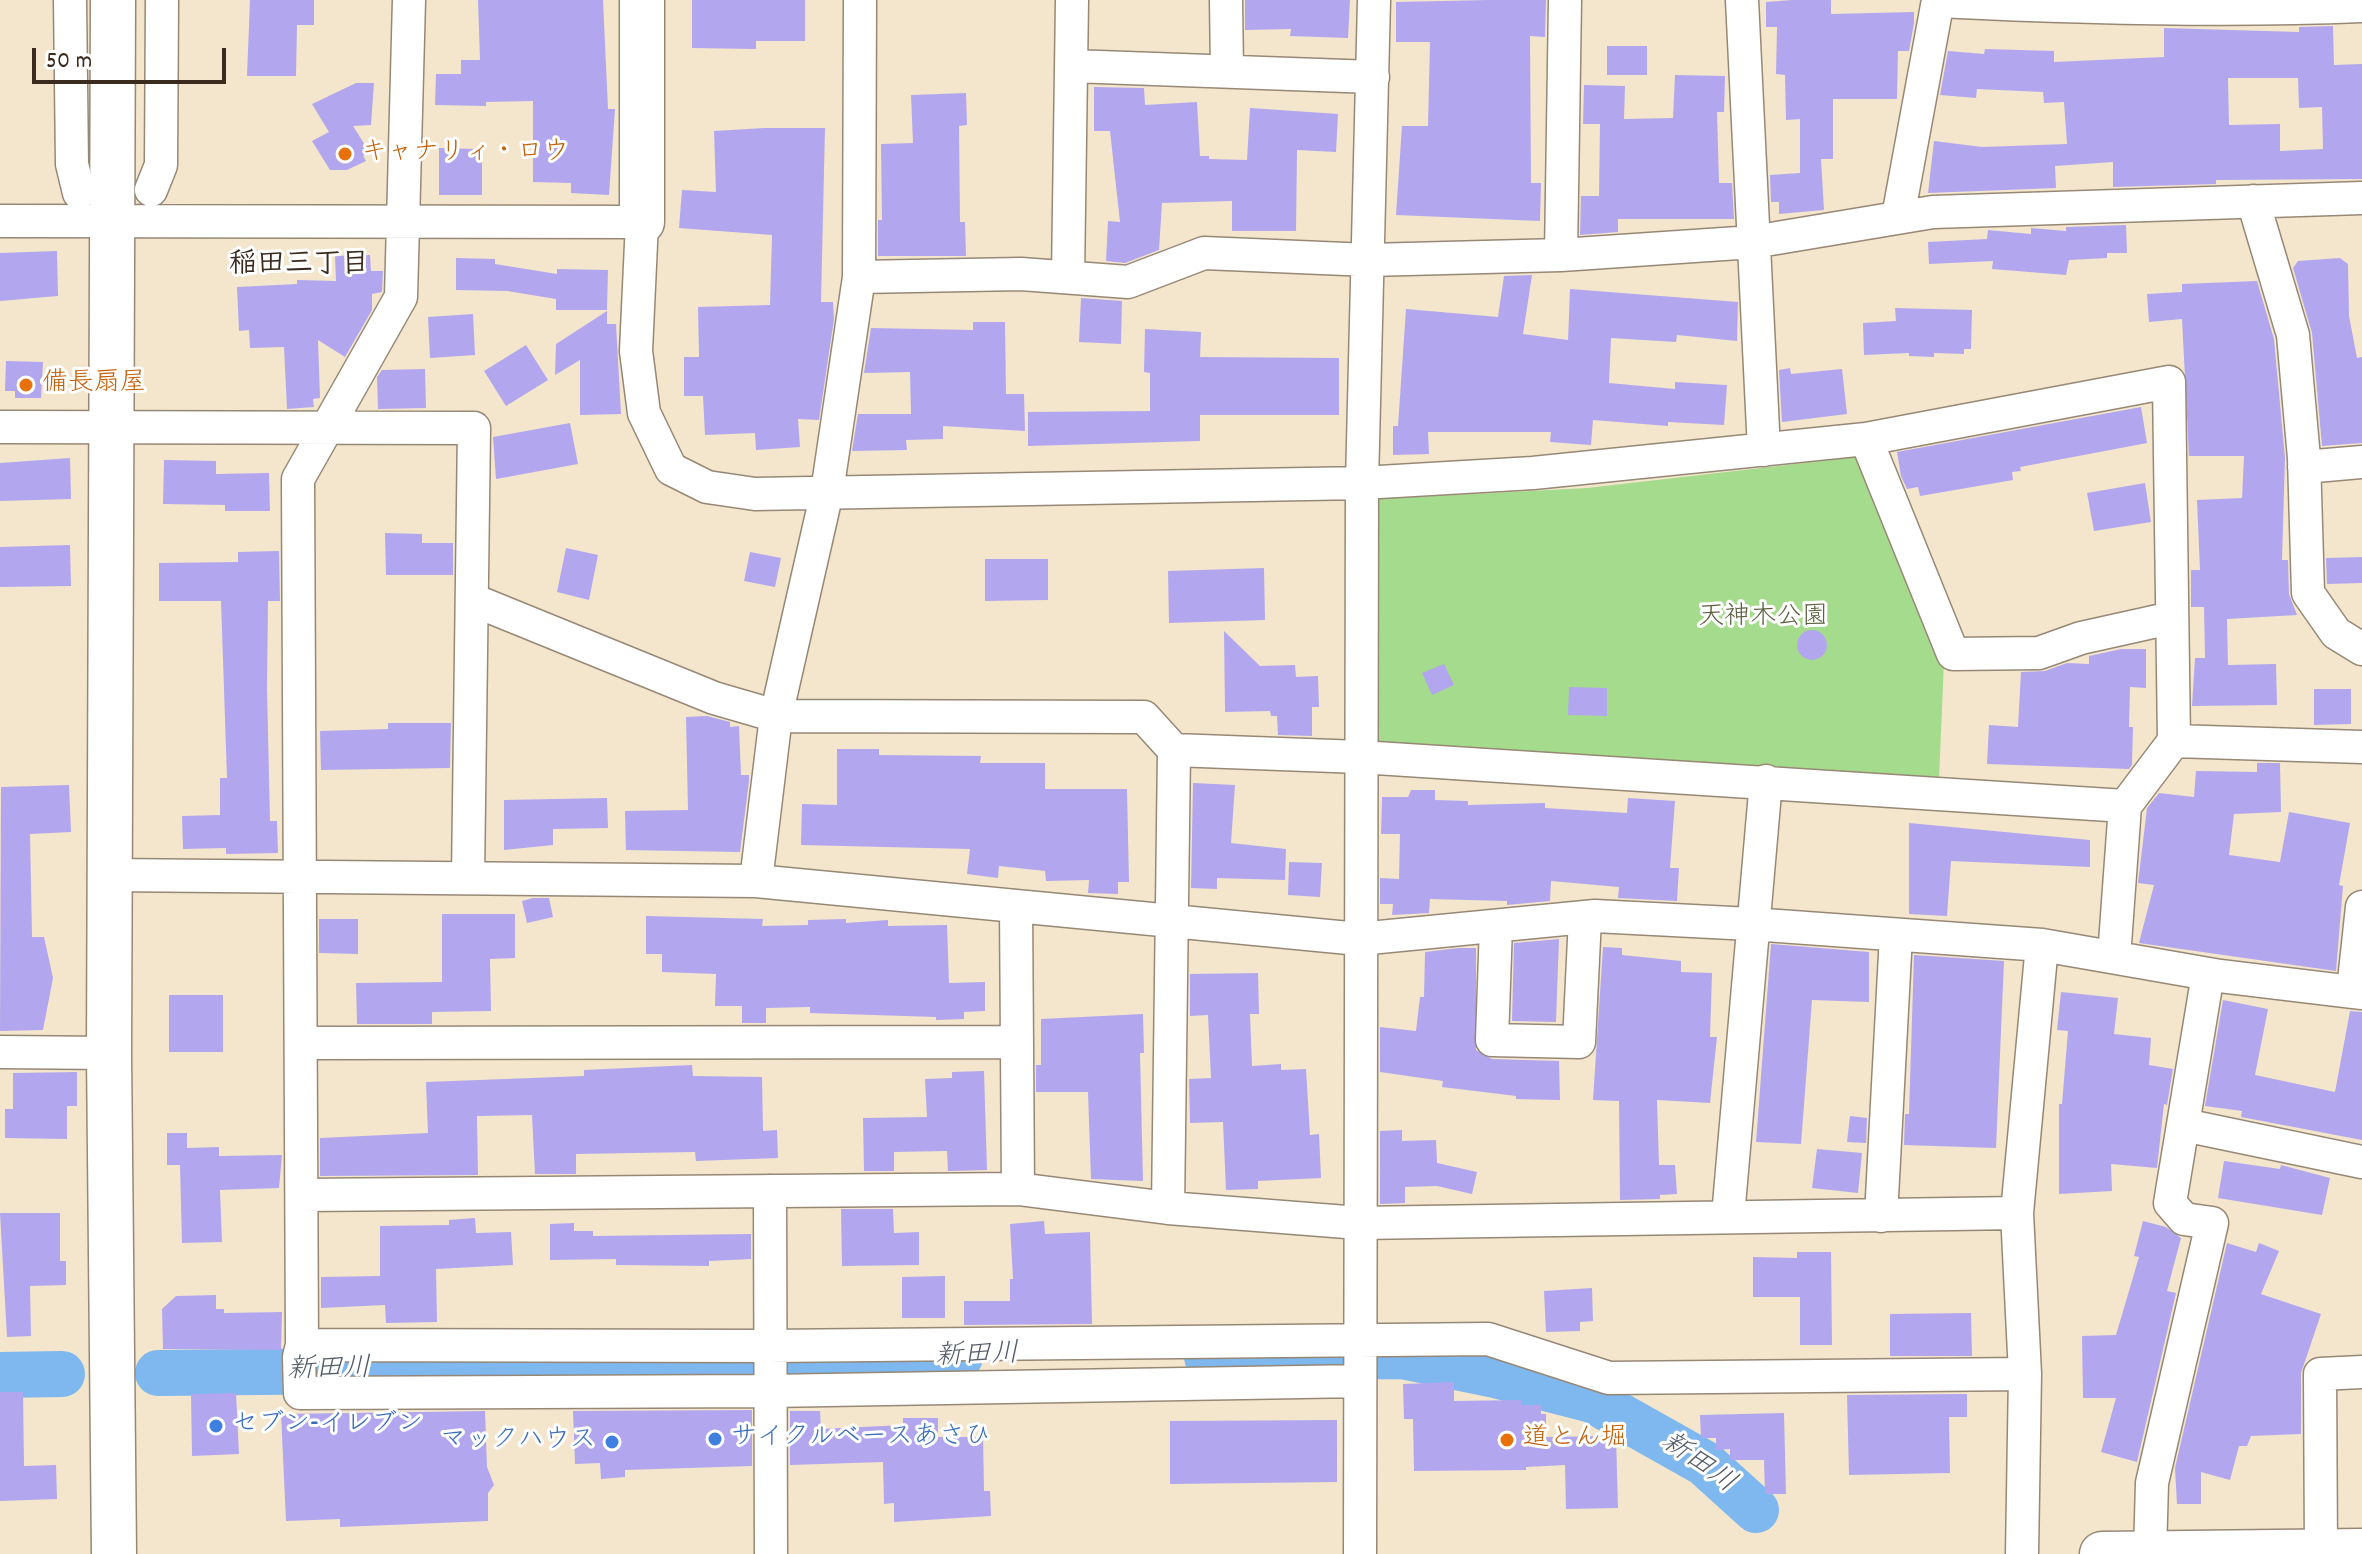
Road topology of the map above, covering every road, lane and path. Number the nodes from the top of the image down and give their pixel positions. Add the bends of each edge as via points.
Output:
1 (70, 0) edge
2 (113, 0) edge
3 (162, 0) edge
4 (409, 0) edge
5 (642, 0) edge
6 (860, 0) edge
7 (1072, 0) edge
8 (1226, 0) edge
9 (1374, 0) edge
10 (1565, 0) edge
11 (1742, 0) edge
12 (1938, 0) edge
13 (2100, 4) edge
14 (2263, 5) edge
15 (2362, 6) edge
16 (1072, 66) junction
17 (1227, 71) junction
18 (1373, 77) junction
19 (151, 190) dead end
20 (79, 193) dead end
21 (2362, 198) edge
22 (2253, 201) junction
23 (1898, 217) junction
24 (0, 221) edge
25 (114, 221) junction
26 (642, 222) junction
27 (405, 223) junction
28 (1753, 242) junction
29 (1561, 255) junction
30 (1369, 260) junction
31 (859, 277) junction
32 (1068, 277) junction
33 (0, 427) edge
34 (110, 427) junction
35 (330, 427) junction
36 (1866, 439) junction
37 (1764, 450) junction
38 (2362, 462) edge
39 (2304, 467) junction
40 (1362, 483) junction
41 (827, 492) junction
42 (473, 600) junction
43 (2171, 618) junction
44 (2362, 649) edge
45 (776, 716) junction
46 (2174, 741) junction
47 (2362, 747) edge
48 (1174, 750) junction
49 (1360, 757) junction
50 (1766, 781) junction
51 (2125, 806) junction
52 (300, 874) junction
53 (110, 875) junction
54 (468, 877) junction
55 (756, 881) junction
56 (1016, 906) junction
57 (2362, 907) edge
58 (1585, 918) junction
59 (1173, 921) junction
60 (1751, 924) junction
61 (1496, 926) junction
62 (1896, 935) junction
63 (1359, 939) junction
64 (2042, 945) junction
65 (2114, 957) junction
66 (2208, 974) junction
67 (2358, 991) edge
68 (1016, 1042) junction
69 (301, 1043) junction
70 (0, 1052) edge
71 (109, 1053) junction
72 (2184, 1125) junction
73 (2362, 1162) edge
74 (1018, 1189) junction
75 (770, 1191) junction
76 (302, 1195) junction
77 (1168, 1208) junction
78 (2017, 1213) junction
79 (1728, 1216) junction
80 (1881, 1216) junction
81 (1359, 1223) junction
82 (1359, 1361) junction
83 (300, 1362) junction
84 (769, 1368) junction
85 (2362, 1372) edge
86 (2025, 1374) junction
87 (2341, 1552) edge
88 (2150, 1553) edge
89 (114, 1554) edge
90 (771, 1554) edge
91 (1360, 1554) edge
92 (2022, 1554) edge
93 (2102, 1554) edge

1 - 20 street via 72,164
2 - 25 street
3 - 19 street via 161,165
4 - 27 street
5 - 26 street
6 - 31 street
7 - 16 street
8 - 17 street
9 - 18 street
10 - 29 street
11 - 28 street
12 - 13 street
12 - 23 street
13 - 14 street
14 - 15 street
16 - 17 street
16 - 32 street
17 - 18 street
18 - 30 street
21 - 22 street
22 - 23 street
22 - 39 street via 2293,335
23 - 28 street
24 - 25 street
25 - 27 street
25 - 34 street
26 - 27 street
26 - 41 street via 636,351 644,413 671,469 707,487 755,494
27 - 35 street via 401,297
28 - 29 street
28 - 37 street
29 - 30 street
30 - 32 street via 1204,253 1128,282
30 - 40 street
31 - 32 street
31 - 41 street
33 - 34 street
34 - 35 street
34 - 53 street
35 - 42 street via 474,428
35 - 52 street via 298,479
36 - 37 street
36 - 43 street via 1953,654 2039,653
36 - 43 street via 2169,382
37 - 40 street via 1533,473
38 - 39 street
39 - 44 street via 2308,593 2336,633
40 - 41 street
40 - 49 street
41 - 45 street
42 - 45 street via 714,698
42 - 54 street
43 - 46 street
45 - 48 street via 1144,717
45 - 55 street
46 - 47 street
46 - 51 street
48 - 49 street
48 - 59 street
49 - 50 street
49 - 63 street
50 - 51 street
50 - 60 street
51 - 65 street
52 - 53 street
52 - 54 street
52 - 69 street
53 - 71 street
54 - 55 street
55 - 56 street
56 - 59 street
56 - 68 street
57 - 67 street
58 - 60 street
58 - 61 street
58 - 61 street via 1579,1042 1492,1040
59 - 63 street
59 - 77 street
60 - 62 street
60 - 79 street
61 - 63 street
62 - 64 street
62 - 80 street
63 - 81 street
64 - 65 street
64 - 78 street
65 - 66 street
66 - 67 street
66 - 72 street
68 - 69 street
68 - 74 street
69 - 76 street
70 - 71 street
71 - 89 street
72 - 73 street
72 - 88 street via 2170,1203 2184,1219 2212,1223 2152,1483
74 - 75 street
74 - 77 street
75 - 76 street
75 - 84 street
76 - 83 street
77 - 81 street
78 - 80 street
78 - 86 street
79 - 80 street
79 - 81 street
81 - 82 street
82 - 84 street
82 - 84 street
82 - 86 street via 1488,1339 1609,1378
82 - 91 street
83 - 84 street
83 - 84 street via 300,1393
84 - 90 street
85 - 87 street via 2320,1374
86 - 92 street
87 - 88 street
88 - 93 street

